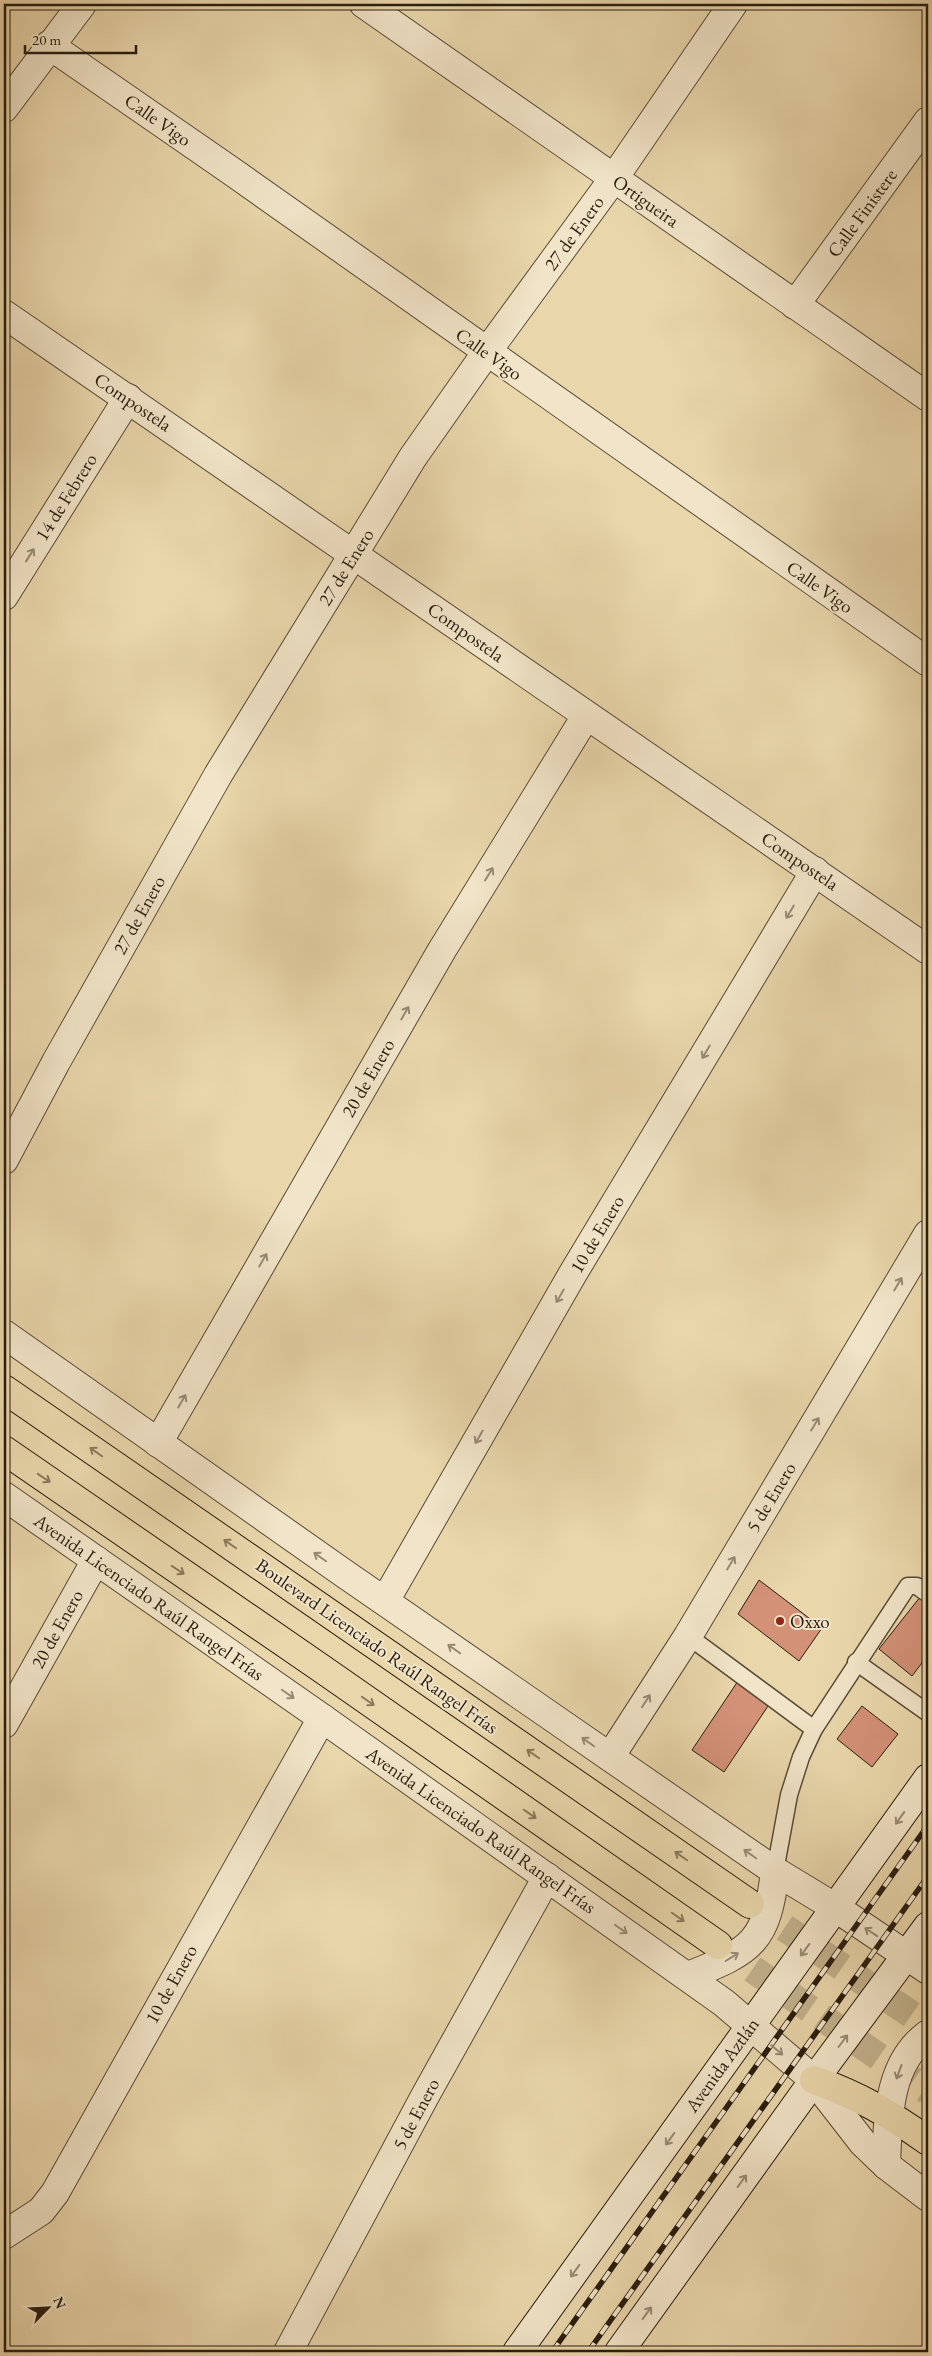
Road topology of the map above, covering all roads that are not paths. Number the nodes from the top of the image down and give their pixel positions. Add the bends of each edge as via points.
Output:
1 (82, 4) edge
2 (364, 4) edge
3 (733, 4) edge
4 (49, 46) junction
5 (4, 108) edge
6 (928, 121) edge
7 (614, 178) junction
8 (795, 305) junction
9 (4, 314) edge
10 (486, 353) junction
11 (928, 397) edge
12 (128, 398) junction
13 (355, 554) junction
14 (4, 596) edge
15 (928, 662) edge
16 (586, 716) junction
17 (815, 871) junction
18 (928, 950) edge
19 (4, 1160) edge
20 (928, 1234) edge
21 (4, 1334) edge
22 (4, 1389) edge
23 (158, 1443) junction
24 (4, 1450) edge
25 (4, 1496) edge
26 (96, 1560) junction
27 (924, 1592) dead end
28 (385, 1601) junction
29 (688, 1636) junction
30 (856, 1662) junction
31 (928, 1713) edge
32 (322, 1718) junction
33 (4, 1724) edge
34 (814, 1729) junction
35 (610, 1757) junction
36 (928, 1778) edge
37 (775, 1871) junction
38 (548, 1877) junction
39 (750, 1904) tunnel mouth
40 (836, 1908) junction
41 (928, 1926) edge
42 (718, 1945) tunnel mouth
43 (918, 1963) edge
44 (688, 1976) junction
45 (750, 2027) junction
46 (928, 2034) edge
47 (814, 2080) junction
48 (888, 2113) junction
49 (928, 2141) edge
50 (886, 2166) junction
51 (928, 2197) edge
52 (4, 2234) edge
53 (288, 2352) edge
54 (517, 2352) edge
55 (619, 2352) edge

1 - 4 street
2 - 7 street, Ortigueira
3 - 7 street, 27 de Enero
4 - 5 street
4 - 10 street, Calle Vigo
6 - 8 street, Calle Finistere
7 - 8 street, Ortigueira
7 - 10 street, 27 de Enero
8 - 11 street, Ortigueira
9 - 12 street, Compostela
10 - 13 street, 27 de Enero via 413,457
10 - 15 street, Calle Vigo
12 - 13 street, Compostela
14 -> 12 street, 14 de Febrero
13 - 16 street, Compostela
13 - 19 street, 27 de Enero via 218,775
16 - 17 street, Compostela
23 -> 16 street, 20 de Enero via 442,950
17 - 18 street, Compostela
17 -> 28 street, 10 de Enero via 572,1275
29 -> 20 street, 5 de Enero
21 - 23 street
39 -> 22 main road, Boulevard Licenciado Raúl Rangel Frías
28 -> 23 street
24 -> 42 main road
25 - 26 street, Avenida Licenciado Raúl Rangel Frías
26 -> 32 street, Avenida Licenciado Raúl Rangel Frías
26 - 33 street, 20 de Enero
27 - 30 lane via 917,1586 908,1586
35 -> 28 street
29 - 34 lane
35 -> 29 street, 5 de Enero
30 - 31 lane
30 - 34 lane
32 - 38 street, Avenida Licenciado Raúl Rangel Frías
32 - 52 street, 10 de Enero via 55,2193 41,2211
34 - 37 lane via 801,1756 789,1795
37 -> 35 street
36 -> 40 street, Avenida Aztlán
37 - 40 street
44 -> 37 street via 728,1961 750,1946 764,1924
38 -> 44 street, Avenida Licenciado Raúl Rangel Frías
38 - 53 street, 5 de Enero via 425,2096
43 -> 40 street
40 -> 45 street, Avenida Aztlán
41 - 43 street
47 -> 43 street
44 - 45 street, Avenida Licenciado Raúl Rangel Frías
45 -> 47 street, Avenida Licenciado Raúl Rangel Frías
45 -> 54 street, Avenida Aztlán
46 -> 48 street via 902,2065
47 - 48 main road
47 - 50 street, Avenida Licenciado Raúl Rangel Frías via 857,2137
55 -> 47 street
48 - 49 main road
48 - 50 street
50 - 51 street, Avenida Licenciado Raúl Rangel Frías

